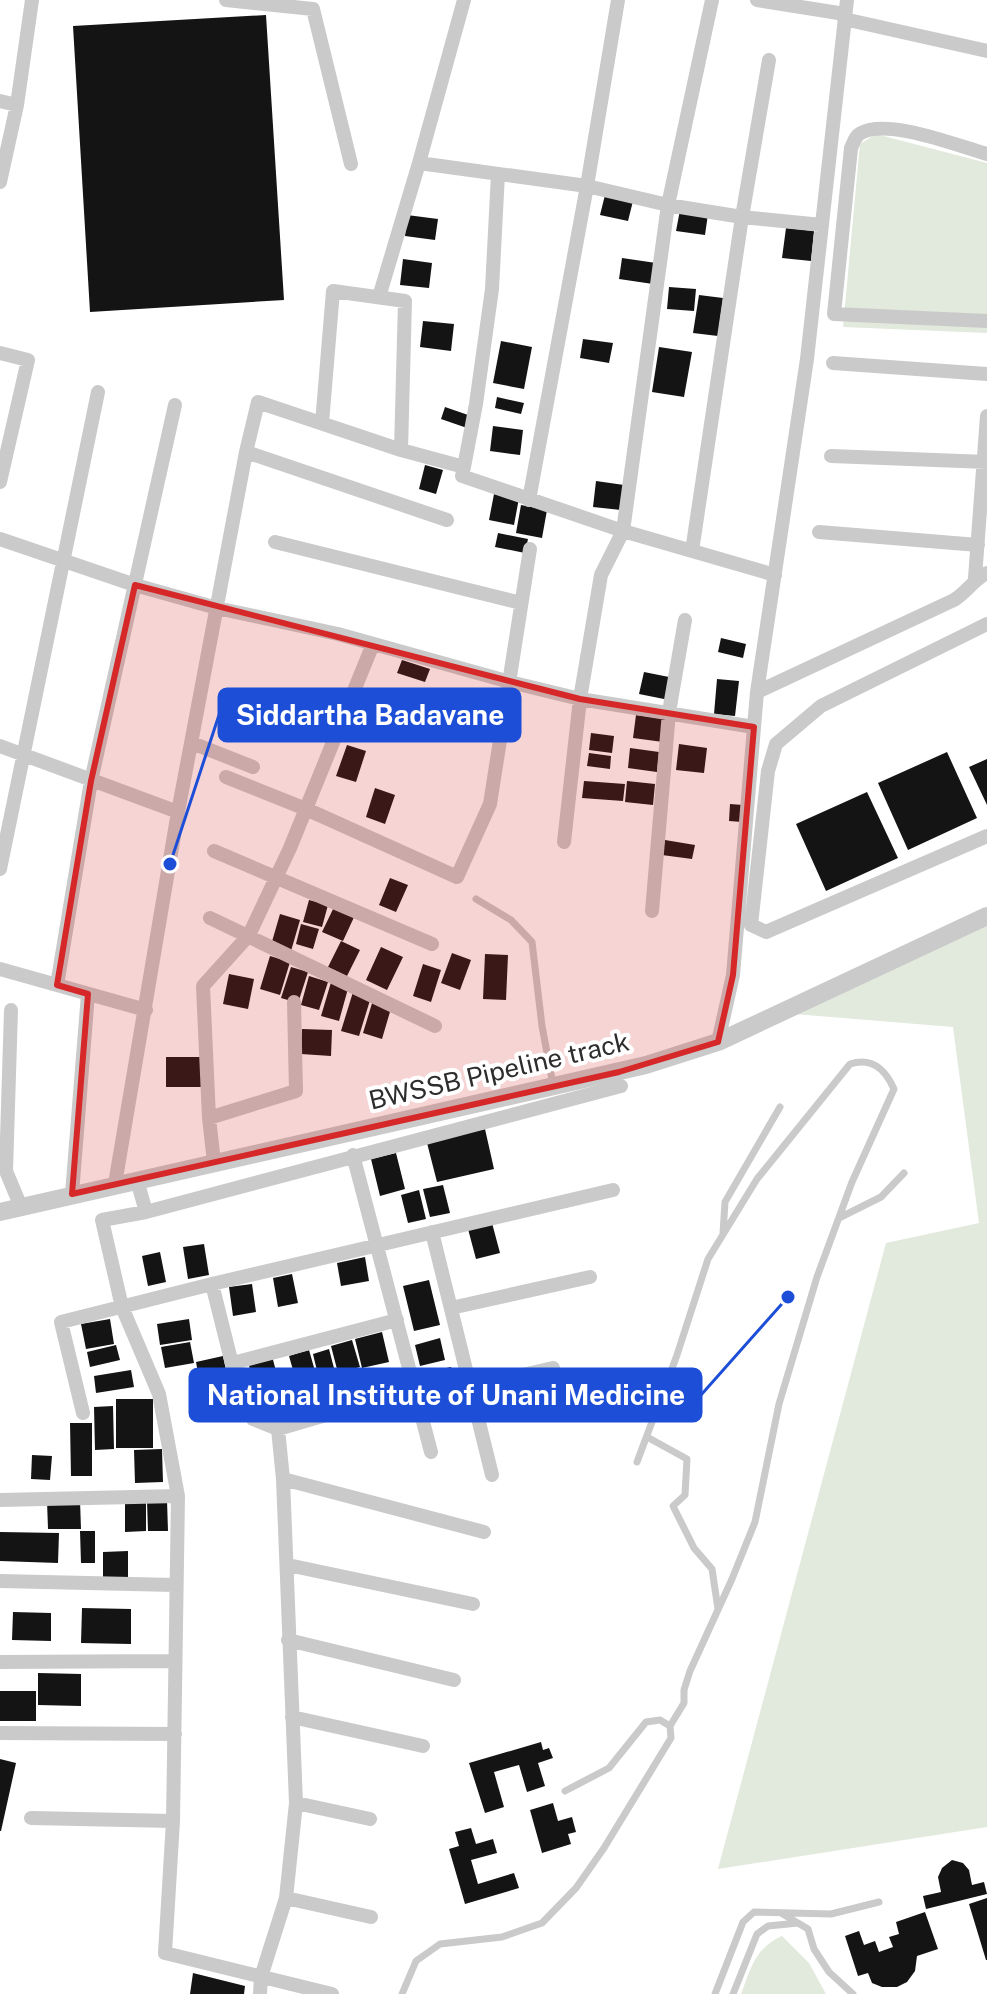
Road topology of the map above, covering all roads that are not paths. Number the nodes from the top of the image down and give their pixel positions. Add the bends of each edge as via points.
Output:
1 (32, 0) edge
2 (226, 0) edge
3 (464, 0) edge
4 (618, 0) edge
5 (712, 0) edge
6 (757, 0) edge
7 (845, 11) edge
8 (987, 51) edge
9 (769, 60) dead end
10 (0, 101) edge
11 (17, 105) junction
12 (987, 154) edge
13 (419, 163) junction
14 (351, 164) dead end
15 (498, 174) junction
16 (0, 182) edge
17 (587, 186) junction
18 (668, 205) junction
19 (742, 217) junction
20 (822, 225) junction
21 (379, 297) junction
22 (987, 321) edge
23 (0, 353) edge
24 (833, 363) dead end
25 (987, 374) edge
26 (98, 392) dead end
27 (175, 405) dead end
28 (987, 416) edge
29 (322, 423) junction
30 (401, 450) junction
31 (246, 452) junction
32 (831, 456) dead end
33 (986, 460) edge
34 (464, 467) junction
35 (0, 482) edge
36 (529, 500) junction
37 (447, 520) dead end
38 (623, 531) junction
39 (819, 532) dead end
40 (0, 539) edge
41 (275, 542) dead end
42 (978, 545) junction
43 (530, 549) dead end
44 (692, 551) junction
45 (63, 561) junction
46 (775, 575) junction
47 (981, 576) edge
48 (135, 585) junction
49 (521, 603) junction
50 (217, 608) junction
51 (685, 620) dead end
52 (987, 624) edge
53 (373, 644) junction
54 (510, 682) junction
55 (757, 692) junction
56 (580, 699) junction
57 (265, 709) dead end
58 (669, 712) junction
59 (754, 727) junction
60 (336, 735) junction
61 (192, 743) junction
62 (0, 746) edge
63 (23, 755) junction
64 (253, 767) dead end
65 (226, 777) dead end
66 (91, 781) junction
67 (306, 809) junction
68 (178, 812) junction
69 (987, 836) edge
70 (564, 842) dead end
71 (214, 851) dead end
72 (0, 869) edge
73 (277, 878) junction
74 (476, 899) dead end
75 (652, 911) dead end
76 (987, 916) edge
77 (210, 918) dead end
78 (249, 935) junction
79 (432, 944) dead end
80 (0, 969) edge
81 (57, 985) junction
82 (88, 994) junction
83 (294, 1002) dead end
84 (11, 1010) dead end
85 (146, 1010) junction
86 (435, 1026) dead end
87 (718, 1042) junction
88 (621, 1086) dead end
89 (554, 1087) junction
90 (780, 1107) dead end
91 (209, 1118) junction
92 (353, 1155) junction
93 (214, 1162) junction
94 (3, 1172) edge
95 (904, 1173) dead end
96 (137, 1180) junction
97 (115, 1184) junction
98 (613, 1190) dead end
99 (72, 1194) junction
100 (21, 1207) junction
101 (0, 1212) edge
102 (146, 1212) junction
103 (839, 1218) junction
104 (432, 1232) junction
105 (723, 1235) junction
106 (377, 1245) junction
107 (590, 1277) dead end
108 (212, 1284) junction
109 (122, 1307) junction
110 (451, 1308) junction
111 (397, 1320) junction
112 (233, 1363) junction
113 (553, 1368) dead end
114 (471, 1387) junction
115 (415, 1389) junction
116 (83, 1413) dead end
117 (278, 1429) junction
118 (647, 1437) junction
119 (431, 1452) dead end
120 (637, 1462) dead end
121 (492, 1475) dead end
122 (283, 1479) junction
123 (178, 1496) junction
124 (0, 1500) edge
125 (484, 1532) dead end
126 (288, 1565) junction
127 (0, 1581) edge
128 (175, 1585) junction
129 (473, 1604) dead end
130 (718, 1609) junction
131 (288, 1640) junction
132 (174, 1661) junction
133 (0, 1662) edge
134 (454, 1680) dead end
135 (292, 1717) junction
136 (670, 1726) junction
137 (0, 1733) edge
138 (175, 1734) junction
139 (423, 1746) dead end
140 (565, 1791) dead end
141 (296, 1803) junction
142 (31, 1818) dead end
143 (370, 1819) dead end
144 (173, 1821) junction
145 (286, 1898) junction
146 (879, 1902) dead end
147 (779, 1911) junction
148 (371, 1917) dead end
149 (798, 1923) junction
150 (261, 1977) junction
151 (260, 1994) edge
152 (332, 1994) edge
153 (402, 1994) edge
154 (715, 1994) edge
155 (733, 1994) edge
156 (853, 1994) edge

1 - 11 street
2 - 14 street via 313,9
3 - 13 street
4 - 17 street
5 - 18 street
6 - 7 street
7 - 8 street
7 - 20 street
9 - 19 street
10 - 11 street
11 - 16 street
12 - 22 street via 896,129 863,131 856,137 834,314
13 - 15 street
13 - 21 street
15 - 17 street
15 - 34 street via 492,289
17 - 18 street
17 - 36 street
18 - 19 street
18 - 38 street
19 - 20 street
19 - 44 street
20 - 46 street
21 - 29 street via 333,291
21 - 30 street via 405,301
23 - 35 street via 28,360
24 - 25 street
26 - 45 street
27 - 48 street
28 - 33 street
29 - 30 street
29 - 31 street via 258,402
30 - 34 street
31 - 37 street
31 - 50 street
32 - 33 street
33 - 42 street
34 - 36 street via 462,476
36 - 38 street
38 - 44 street
38 - 56 street via 601,575
39 - 42 street
40 - 45 street
41 - 49 street
42 - 47 street
43 - 49 street
44 - 46 street
45 - 48 street
45 - 63 street
46 - 55 street
47 - 55 street via 954,600
48 - 50 street
48 - 66 street
49 - 54 street
50 - 53 street
50 - 61 street
51 - 58 street
52 - 69 street via 821,706 776,744 768,771 751,925 766,932
53 - 54 street
53 - 60 street
54 - 56 street
54 - 67 street via 490,804 457,877
55 - 59 street
56 - 58 street
56 - 70 street
57 - 60 street
58 - 59 street
58 - 75 street
59 - 87 street via 733,975
60 - 67 street
61 - 64 street
61 - 68 street
62 - 63 street
63 - 66 street
63 - 72 street
65 - 67 street
66 - 68 street
66 - 81 street
67 - 73 street
68 - 85 street
71 - 73 street
73 - 78 street
73 - 79 street
74 - 89 lane via 511,920 532,942
76 - 87 street, BWSSB Pipeline track
77 - 78 street
78 - 86 street
78 - 91 street via 203,986
80 - 81 street
81 - 82 street
82 - 85 street
82 - 99 street
83 - 91 street via 296,1091
84 - 94 street
85 - 97 street
87 - 89 street, BWSSB Pipeline track
88 - 92 street
89 - 93 street, BWSSB Pipeline track
90 - 105 lane via 725,1202
91 - 93 street
92 - 102 street
92 - 106 street
93 - 96 street, BWSSB Pipeline track
94 - 100 street
95 - 103 lane via 881,1197
96 - 97 street, BWSSB Pipeline track
96 - 102 street
97 - 99 street, BWSSB Pipeline track
98 - 104 street
99 - 100 street, BWSSB Pipeline track
100 - 101 street, BWSSB Pipeline track
102 - 109 street via 102,1220
103 - 105 lane via 894,1089 882,1069 868,1061 850,1064 757,1179
103 - 130 lane via 779,1404 755,1522
104 - 106 street
104 - 110 street
105 - 118 lane via 708,1259
106 - 108 street
106 - 111 street
107 - 110 street
108 - 109 street
108 - 112 street
109 - 116 street via 61,1322
109 - 123 street via 159,1394
110 - 114 street
111 - 112 street
111 - 115 street
112 - 117 street via 245,1410
113 - 114 street
114 - 121 street
115 - 117 street
115 - 119 street
117 - 122 street
118 - 120 lane
118 - 130 lane via 687,1459 685,1495 673,1506 694,1548 712,1569
122 - 125 street
122 - 126 street
123 - 124 street
123 - 128 street
126 - 129 street
126 - 131 street
127 - 128 street
128 - 132 street
130 - 136 lane via 690,1671 684,1703
131 - 134 street
131 - 135 street
132 - 133 street
132 - 138 street
135 - 139 street
135 - 141 street
136 - 140 lane via 660,1720 646,1722 609,1768
136 - 153 lane via 666,1748 604,1848 542,1923 502,1937 440,1944 416,1961
137 - 138 street
138 - 144 street
141 - 143 street
141 - 145 street
142 - 144 street
144 - 150 street via 165,1953
145 - 148 street
145 - 150 street
146 - 147 lane via 831,1914
147 - 149 lane
147 - 154 lane via 754,1912 743,1922
149 - 155 lane via 768,1926 757,1934
149 - 156 lane via 808,1929 829,1972
150 - 151 street
150 - 152 street

